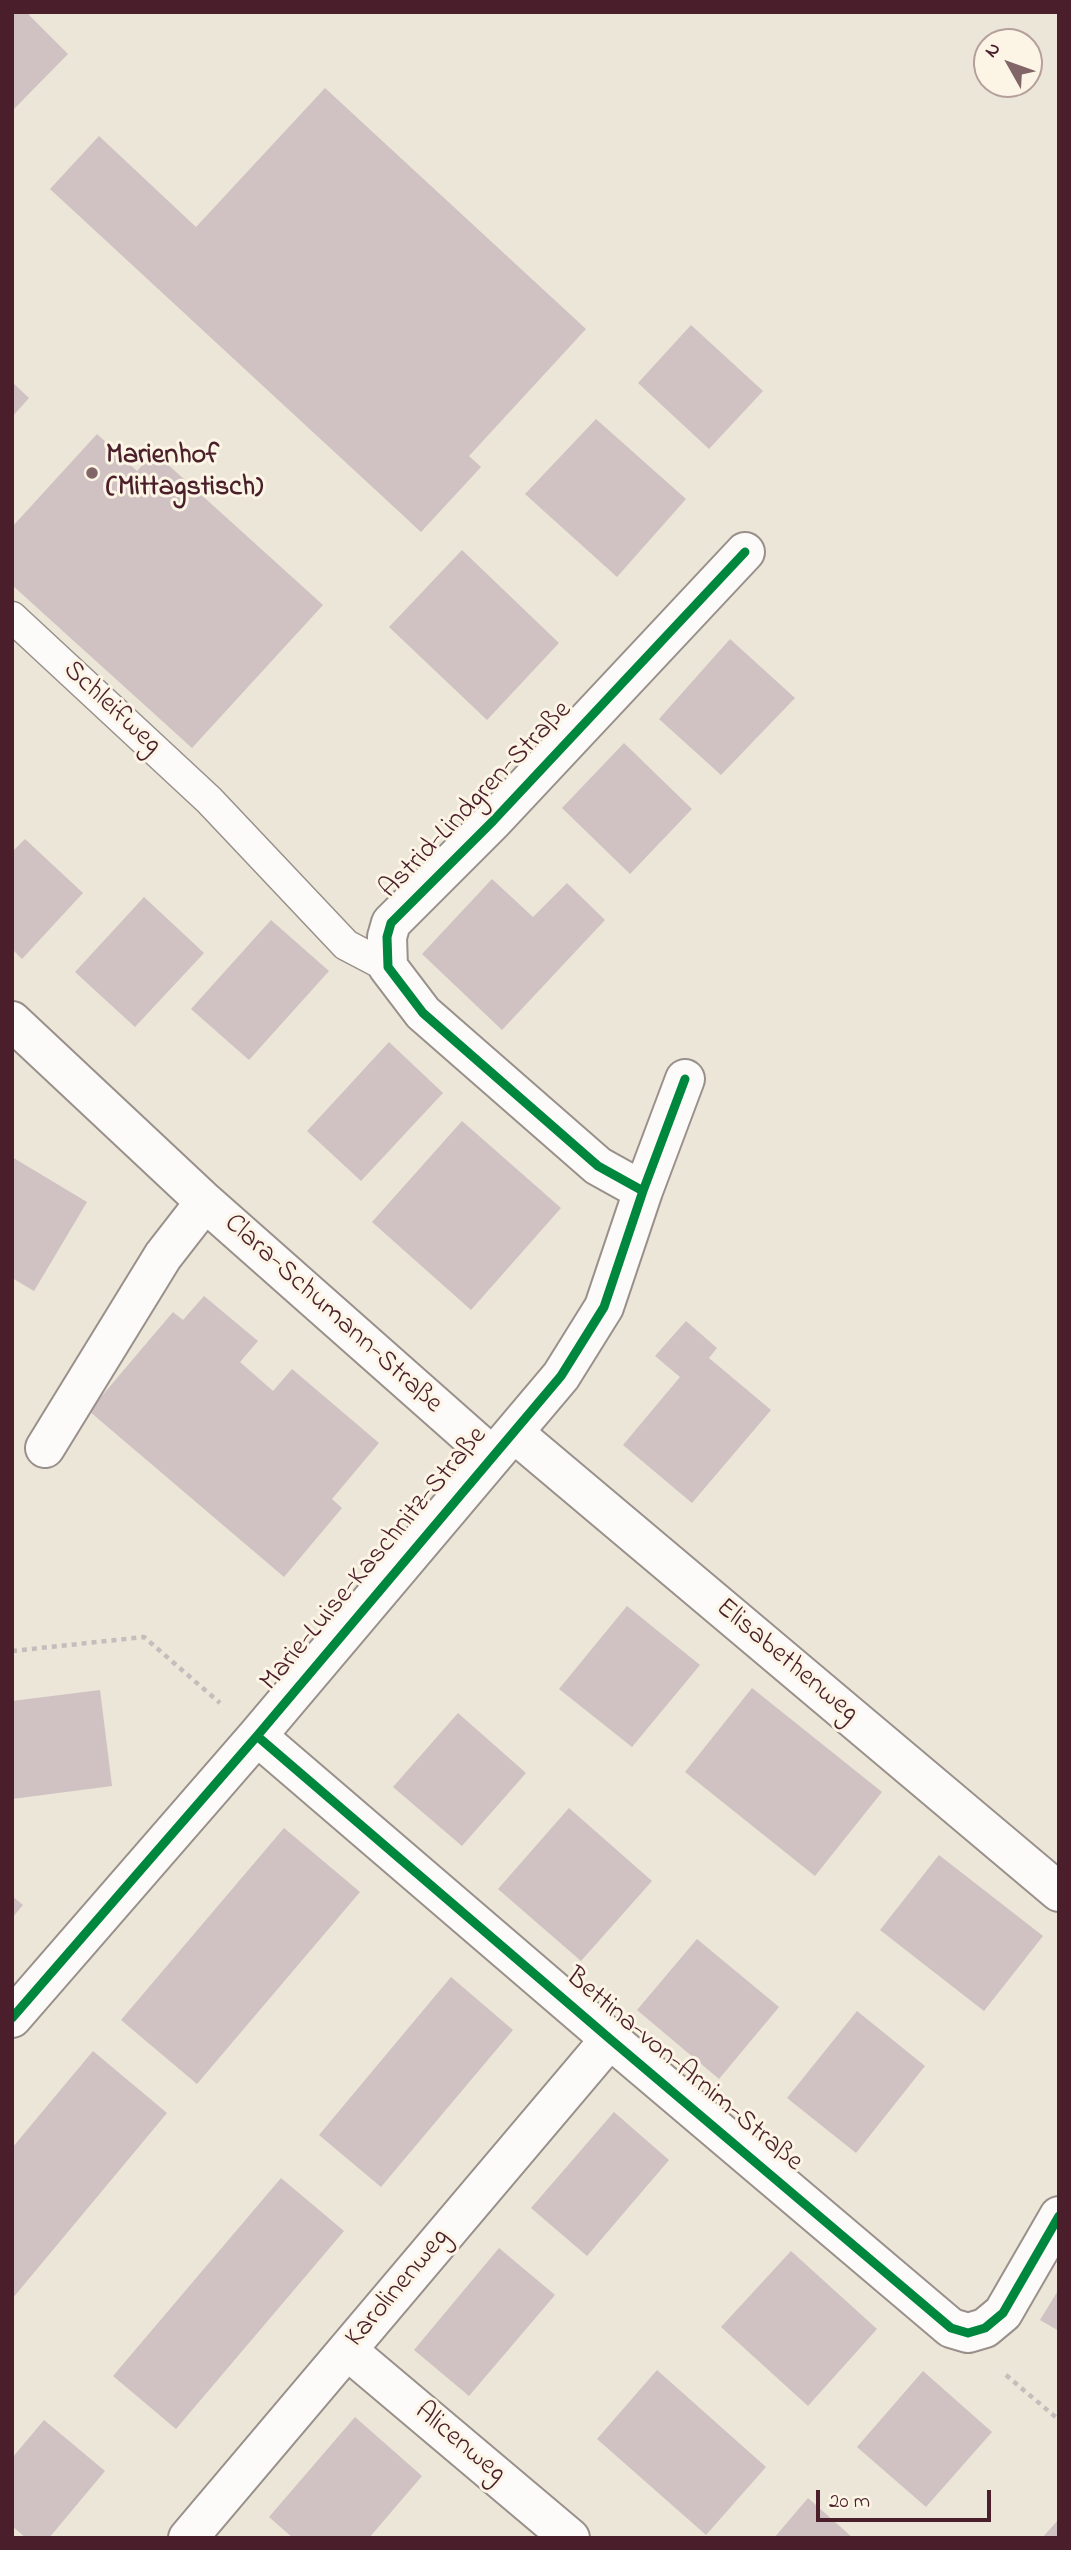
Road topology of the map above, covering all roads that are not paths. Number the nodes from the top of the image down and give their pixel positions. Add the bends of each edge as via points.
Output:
1 (745, 552) dead end
2 (12, 617) edge
3 (388, 967) junction
4 (12, 1021) edge
5 (685, 1079) dead end
6 (643, 1191) junction
7 (205, 1202) junction
8 (503, 1444) junction
9 (45, 1448) dead end
10 (257, 1736) junction
11 (1059, 1892) edge
12 (12, 2018) edge
13 (610, 2039) junction
14 (1059, 2216) edge
15 (347, 2350) junction
16 (188, 2538) edge
17 (570, 2538) edge

1 - 3 street, Astrid-Lindgren-Straße via 391,923
2 - 3 lane, Schleifweg via 209,800 346,945
3 - 6 street via 423,1013 598,1166
4 - 7 street, Clara-Schumann-Straße
5 - 6 street, Marie-Luise-Kaschnitz-Straße
6 - 8 street, Marie-Luise-Kaschnitz-Straße via 604,1307 561,1376
7 - 8 street, Clara-Schumann-Straße
7 - 9 street, Clara-Schumann-Straße via 163,1256
8 - 10 street, Marie-Luise-Kaschnitz-Straße
8 - 11 street, Elisabethenweg
10 - 12 street, Marie-Luise-Kaschnitz-Straße
10 - 13 street, Bettina-von-Arnim-Straße
13 - 14 street, Bettina-von-Arnim-Straße via 951,2328 968,2333 985,2328 1003,2313
13 - 15 street, Karolinenweg
15 - 16 street, Karolinenweg
15 - 17 street, Alicenweg

